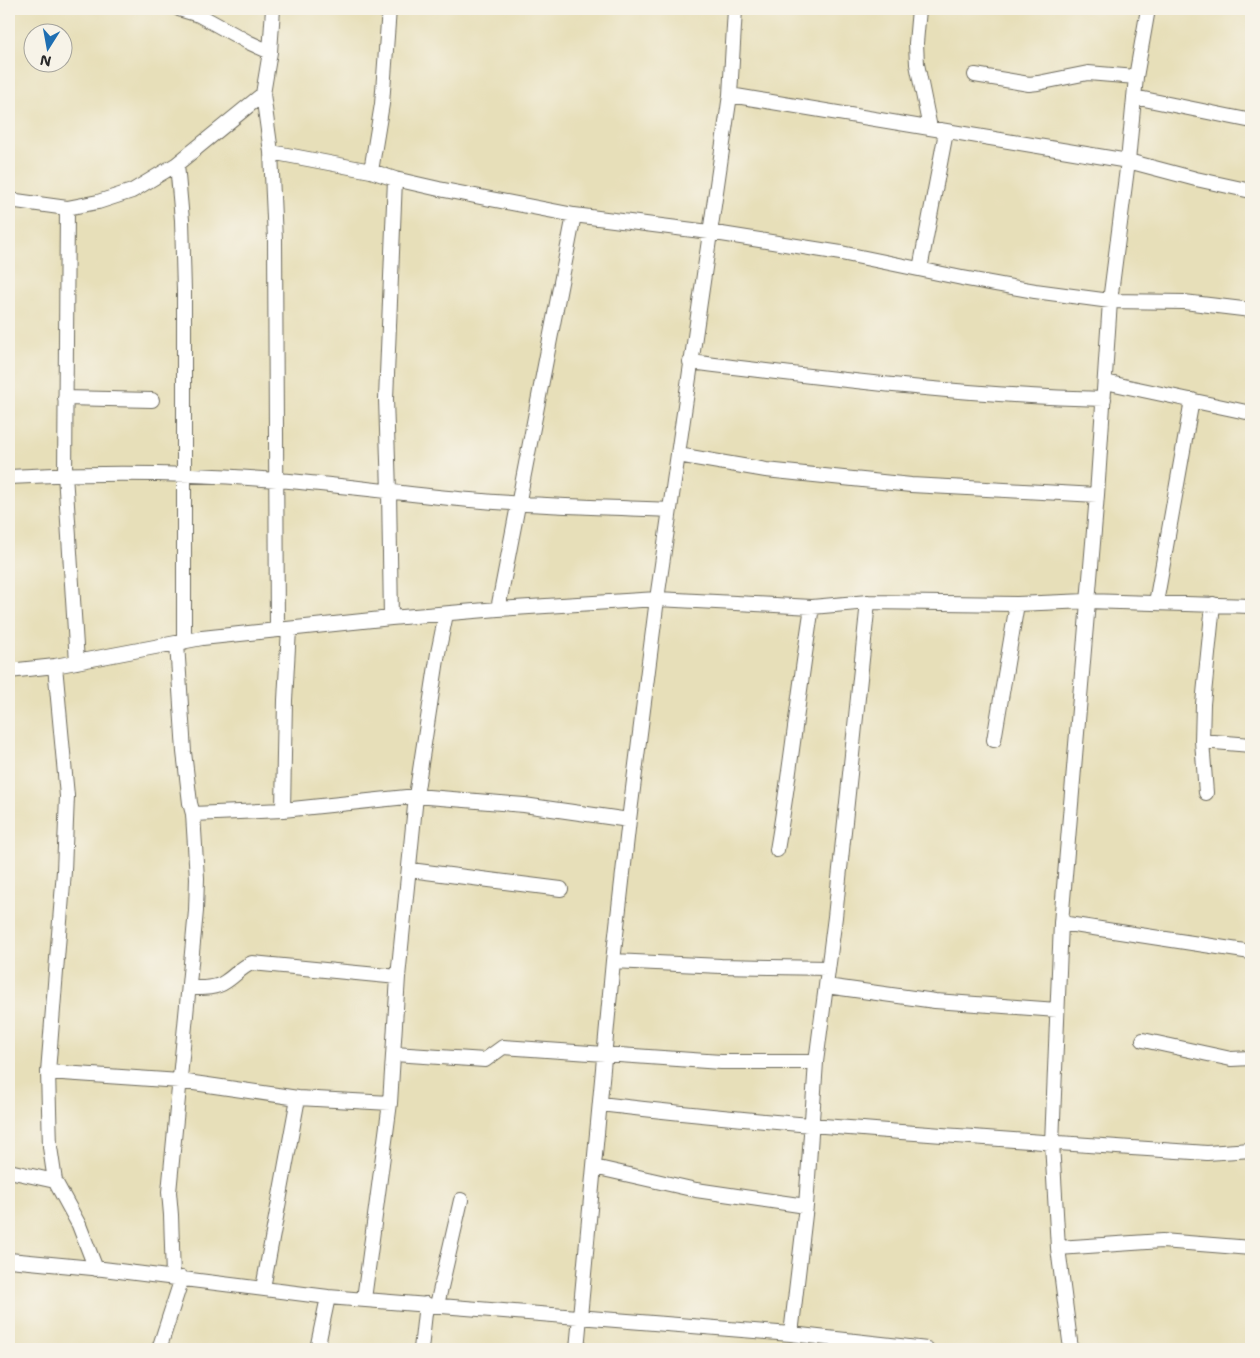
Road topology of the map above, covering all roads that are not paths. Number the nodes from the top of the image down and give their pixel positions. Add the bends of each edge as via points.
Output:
1 (179, 9) edge
2 (273, 9) edge
3 (389, 9) edge
4 (735, 9) edge
5 (920, 9) edge
6 (1148, 9) edge
7 (270, 52) junction
8 (975, 75) dead end
9 (1136, 77) junction
10 (263, 94) junction
11 (730, 95) junction
12 (1134, 97) junction
13 (1247, 120) dead end
14 (930, 128) junction
15 (946, 132) junction
16 (271, 152) junction
17 (1128, 161) junction
18 (177, 164) junction
19 (371, 171) junction
20 (394, 179) junction
21 (1251, 191) edge
22 (9, 200) edge
23 (67, 208) junction
24 (574, 215) junction
25 (709, 232) junction
26 (920, 269) junction
27 (1110, 301) junction
28 (1251, 310) edge
29 (690, 362) junction
30 (1105, 382) junction
31 (65, 398) junction
32 (1104, 399) junction
33 (152, 400) dead end
34 (1192, 400) junction
35 (1251, 413) edge
36 (678, 455) junction
37 (65, 474) junction
38 (183, 476) junction
39 (9, 477) edge
40 (276, 480) junction
41 (389, 491) junction
42 (1097, 495) junction
43 (518, 504) junction
44 (670, 510) junction
45 (657, 599) junction
46 (1087, 601) junction
47 (868, 602) junction
48 (1156, 603) junction
49 (1017, 604) junction
50 (1213, 604) junction
51 (1251, 606) edge
52 (812, 607) junction
53 (498, 609) junction
54 (446, 614) junction
55 (391, 618) junction
56 (283, 630) junction
57 (181, 643) junction
58 (77, 662) junction
59 (55, 666) junction
60 (9, 671) edge
61 (994, 740) dead end
62 (1202, 741) junction
63 (1251, 745) edge
64 (1206, 793) dead end
65 (416, 796) junction
66 (283, 810) junction
67 (193, 814) junction
68 (629, 820) junction
69 (777, 850) dead end
70 (410, 870) junction
71 (562, 889) dead end
72 (1061, 923) junction
73 (1251, 952) edge
74 (613, 961) junction
75 (828, 968) junction
76 (398, 977) junction
77 (826, 986) junction
78 (189, 988) junction
79 (1057, 1010) junction
80 (1143, 1040) dead end
81 (394, 1054) junction
82 (605, 1054) junction
83 (1251, 1058) edge
84 (816, 1062) junction
85 (48, 1072) junction
86 (180, 1082) junction
87 (298, 1098) junction
88 (390, 1103) junction
89 (600, 1104) junction
90 (811, 1125) junction
91 (1052, 1143) junction
92 (1251, 1150) edge
93 (594, 1167) junction
94 (9, 1171) edge
95 (55, 1181) junction
96 (461, 1200) dead end
97 (806, 1206) junction
98 (1058, 1248) junction
99 (1251, 1248) edge
100 (9, 1260) edge
101 (96, 1270) junction
102 (177, 1278) junction
103 (262, 1288) junction
104 (328, 1297) junction
105 (364, 1299) junction
106 (431, 1304) junction
107 (580, 1317) junction
108 (791, 1334) junction
109 (159, 1349) edge
110 (316, 1349) edge
111 (422, 1349) edge
112 (577, 1349) edge
113 (927, 1349) edge
114 (1072, 1349) edge

1 - 7 street via 199,15
2 - 7 street
3 - 19 street via 382,104
4 - 11 street
5 - 14 street via 917,64
6 - 9 street
7 - 10 street
8 - 9 street via 1029,84 1088,73
9 - 12 street
10 - 16 street
10 - 18 street
11 - 14 street
11 - 25 street
12 - 13 street
12 - 17 street
14 - 15 street
15 - 17 street
15 - 26 street
16 - 19 street
16 - 40 street via 275,240
17 - 21 street
17 - 27 street
18 - 23 street via 132,191
18 - 38 street via 184,291
19 - 20 street
20 - 24 street
20 - 41 street via 386,399
22 - 23 street
23 - 31 street
24 - 25 street
24 - 43 street
25 - 26 street
25 - 29 street
26 - 27 street
27 - 28 street via 1184,302
27 - 30 street
29 - 32 street via 886,386
29 - 36 street
30 - 32 street
30 - 34 street
31 - 33 street
31 - 37 street
32 - 42 street
34 - 35 street
34 - 48 street
36 - 42 street via 766,470 911,485
36 - 44 street
37 - 38 street
37 - 39 street
37 - 58 street
38 - 40 street
38 - 57 street
40 - 41 street
40 - 56 street
41 - 43 street
41 - 55 street
42 - 46 street
43 - 44 street
43 - 53 street
44 - 45 street
45 - 52 street
45 - 53 street
45 - 68 street
46 - 48 street
46 - 49 street
46 - 72 street
47 - 49 street
47 - 52 street
47 - 75 street
48 - 50 street
49 - 61 street
50 - 51 street
50 - 62 street
52 - 69 street
53 - 54 street
54 - 55 street
54 - 65 street
55 - 56 street
56 - 57 street
56 - 66 street
57 - 58 street
57 - 67 street via 184,752
58 - 59 street
59 - 60 street
59 - 85 street via 67,796
62 - 63 street
62 - 64 street
65 - 66 street
65 - 68 street via 524,805
65 - 70 street
66 - 67 street
67 - 78 street via 197,894
68 - 74 street
70 - 71 street
70 - 76 street
72 - 73 street
72 - 79 street
74 - 75 street
74 - 82 street
75 - 77 street
76 - 78 street via 252,963 224,983
76 - 81 street
77 - 79 street via 935,1000
77 - 84 street
78 - 86 street
79 - 91 street
80 - 83 street via 1231,1059
81 - 82 street via 485,1060 503,1047
81 - 88 street
82 - 84 street via 722,1062
82 - 89 street
84 - 90 street
85 - 86 street
85 - 95 street via 50,1147
86 - 87 street
86 - 102 street via 169,1192
87 - 88 street
87 - 103 street
88 - 105 street
89 - 90 street
89 - 93 street
90 - 91 street
90 - 97 street
91 - 92 street via 1207,1153
91 - 98 street
93 - 97 street via 696,1190
93 - 107 street
94 - 95 street
95 - 101 street via 79,1225
96 - 106 street
97 - 108 street
98 - 99 street via 1162,1241
98 - 114 street
100 - 101 street
101 - 102 street
102 - 103 street
102 - 109 street
103 - 104 street
104 - 105 street
104 - 110 street
105 - 106 street
106 - 107 street
106 - 111 street
107 - 108 street
107 - 112 street
108 - 113 street

